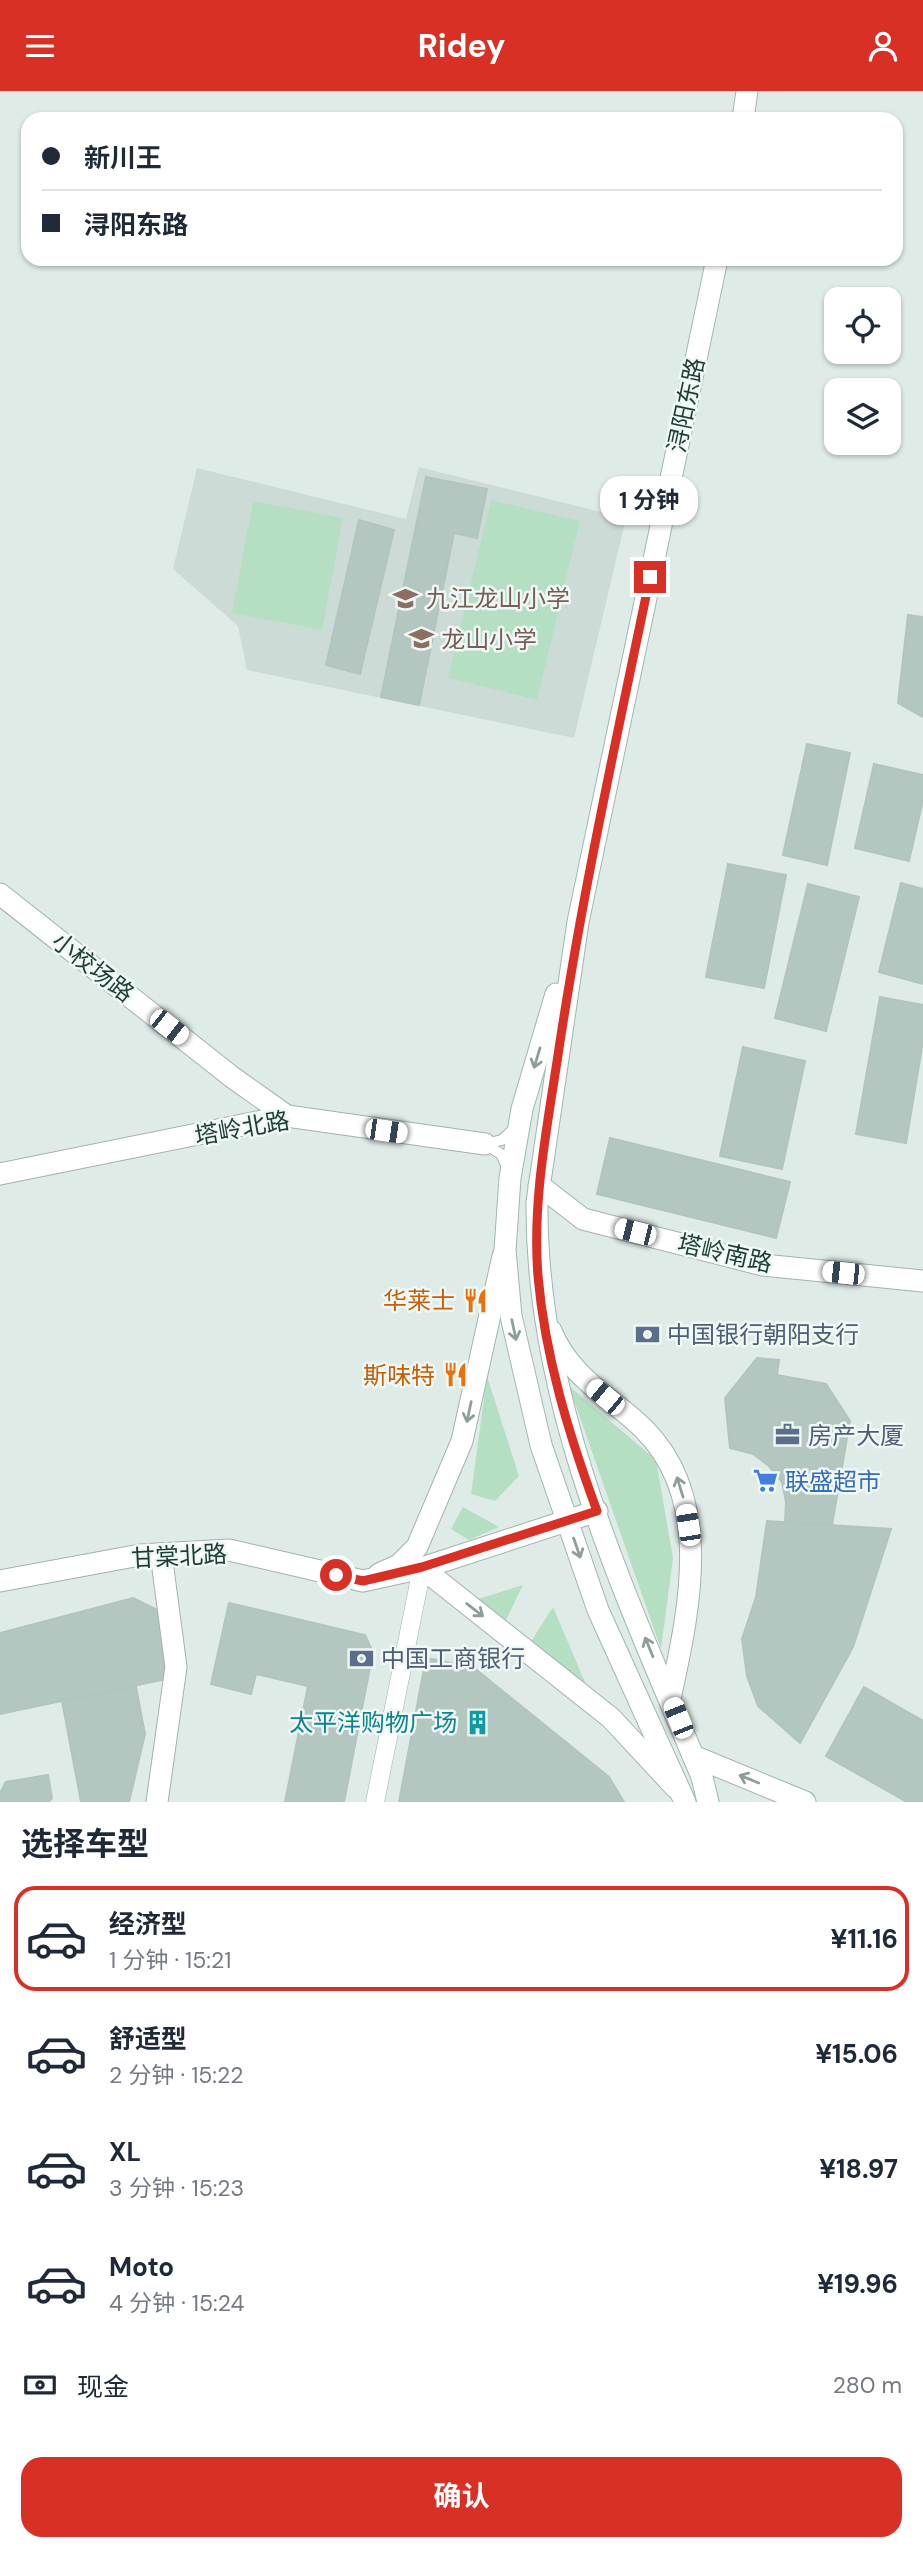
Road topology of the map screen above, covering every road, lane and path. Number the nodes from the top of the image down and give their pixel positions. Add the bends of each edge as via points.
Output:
1 (747, 91) edge
2 (744, 112) edge
3 (716, 266) edge
4 (0, 894) edge
5 (578, 922) junction
6 (287, 1117) junction
7 (519, 1122) junction
8 (485, 1145) junction
9 (0, 1174) edge
10 (510, 1178) junction
11 (540, 1185) junction
12 (505, 1250) junction
13 (923, 1281) edge
14 (542, 1301) junction
15 (597, 1511) junction
16 (567, 1521) junction
17 (161, 1554) junction
18 (422, 1567) junction
19 (0, 1581) edge
20 (363, 1581) junction
21 (670, 1699) junction
22 (693, 1756) junction
23 (683, 1797) edge
24 (157, 1802) edge
25 (375, 1802) edge
26 (708, 1802) edge
27 (805, 1802) edge

1 - 2 street
3 - 5 street, 浔阳东路
4 - 6 street, 小校场路
5 -> 7 street
5 - 11 street
6 - 8 street, 塔岭北路
6 - 9 street, 塔岭北路
7 - 8 lane via 502,1140
7 - 10 street
8 - 10 lane via 506,1160
10 - 12 street
11 - 13 street, 塔岭南路 via 583,1219 763,1265
11 - 14 street via 537,1240
12 -> 16 street via 511,1316 525,1388
12 -> 20 street via 462,1441 430,1523 417,1547 399,1565
14 - 15 street via 572,1443
21 -> 14 street via 691,1574 691,1541 679,1481 652,1436 566,1360
15 - 16 street, 甘棠北路
21 -> 15 street
16 - 18 street, 甘棠北路
16 -> 23 street via 598,1610
17 - 19 street, 甘棠北路
17 - 20 street, 甘棠北路 via 229,1550
17 - 24 street via 176,1667
18 - 20 street, 甘棠北路
18 -> 23 street via 611,1718
18 - 25 street
21 - 22 street
22 - 26 street
27 -> 22 street

